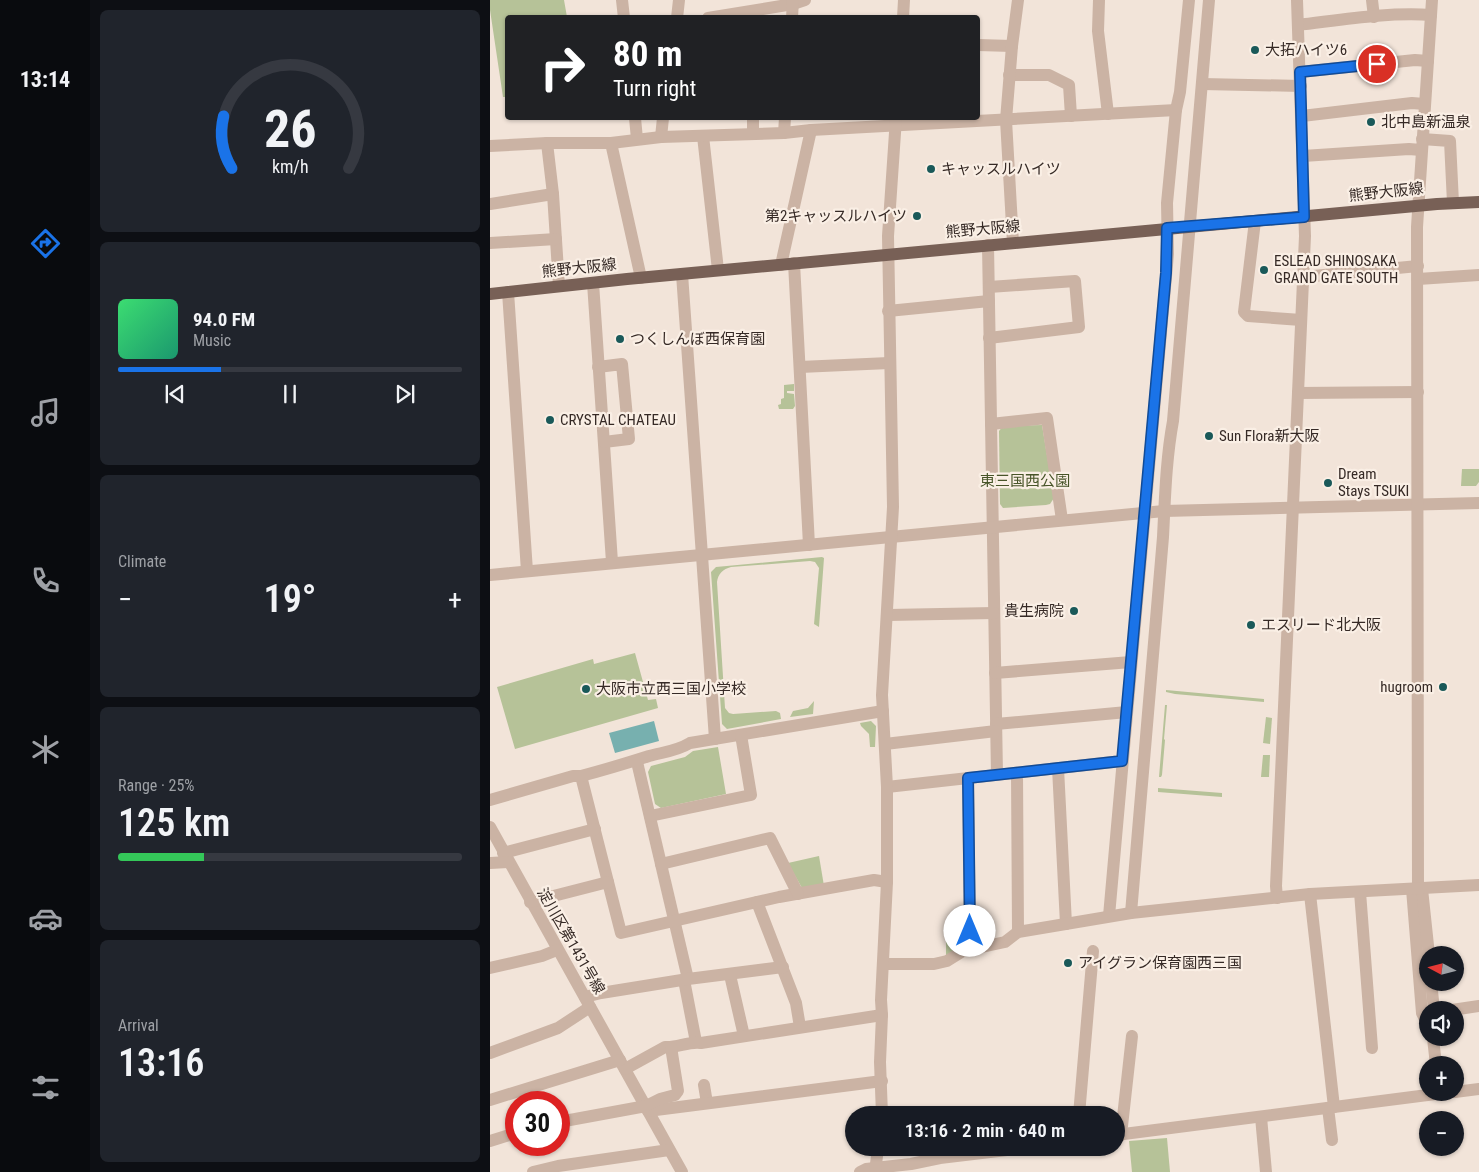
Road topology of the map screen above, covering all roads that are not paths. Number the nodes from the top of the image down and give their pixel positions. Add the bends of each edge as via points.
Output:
1 (622, 0) edge
2 (679, 0) edge
3 (904, 0) edge
4 (1018, 0) edge
5 (1099, 0) edge
6 (1189, 0) edge
7 (1209, 0) edge
8 (1297, 0) edge
9 (1372, 0) edge
10 (1432, 0) edge
11 (797, 1) edge
12 (761, 13) edge
13 (624, 15) edge
14 (677, 15) edge
15 (740, 15) edge
16 (793, 15) edge
17 (903, 15) edge
18 (1431, 15) junction
19 (1374, 17) junction
20 (1298, 25) junction
21 (980, 45) edge
22 (1012, 46) junction
23 (1428, 61) junction
24 (1300, 72) junction
25 (1009, 75) junction
26 (1202, 84) junction
27 (1300, 86) junction
28 (1424, 104) junction
29 (1176, 110) junction
30 (1108, 114) junction
31 (1070, 116) junction
32 (1302, 116) junction
33 (635, 120) edge
34 (664, 120) edge
35 (753, 120) edge
36 (785, 120) edge
37 (1006, 120) junction
38 (895, 122) edge
39 (811, 130) junction
40 (784, 133) junction
41 (753, 134) junction
42 (703, 136) junction
43 (661, 137) junction
44 (637, 139) junction
45 (547, 143) junction
46 (611, 143) junction
47 (1422, 144) junction
48 (490, 146) edge
49 (1303, 156) junction
50 (553, 194) junction
51 (1479, 202) edge
52 (1453, 203) junction
53 (490, 204) edge
54 (1418, 206) junction
55 (1304, 217) junction
56 (1255, 221) junction
57 (1190, 226) junction
58 (1167, 228) junction
59 (556, 239) junction
60 (490, 243) edge
61 (1013, 243) junction
62 (988, 245) junction
63 (887, 255) junction
64 (794, 263) junction
65 (781, 264) junction
66 (718, 270) junction
67 (1418, 273) junction
68 (682, 274) junction
69 (1479, 275) edge
70 (1303, 277) junction
71 (641, 278) junction
72 (593, 283) junction
73 (559, 286) junction
74 (989, 287) junction
75 (508, 292) junction
76 (490, 294) edge
77 (989, 301) junction
78 (888, 311) junction
79 (1302, 320) junction
80 (989, 338) junction
81 (889, 363) junction
82 (598, 367) junction
83 (800, 367) junction
84 (1418, 392) junction
85 (1298, 393) junction
86 (990, 424) junction
87 (604, 442) junction
88 (1479, 503) edge
89 (1419, 504) junction
90 (1293, 507) junction
91 (1164, 511) junction
92 (1145, 513) junction
93 (1062, 520) junction
94 (992, 527) junction
95 (892, 538) junction
96 (809, 544) junction
97 (702, 555) junction
98 (612, 562) junction
99 (528, 571) junction
100 (490, 575) edge
101 (994, 613) junction
102 (888, 615) junction
103 (1131, 662) junction
104 (995, 673) junction
105 (883, 711) junction
106 (1127, 712) junction
107 (996, 728) junction
108 (741, 735) junction
109 (715, 739) junction
110 (885, 744) junction
111 (1122, 761) junction
112 (637, 762) junction
113 (1058, 768) junction
114 (1017, 773) junction
115 (997, 775) junction
116 (582, 776) junction
117 (968, 778) junction
118 (887, 787) junction
119 (490, 800) edge
120 (650, 816) junction
121 (490, 828) edge
122 (595, 829) junction
123 (505, 857) junction
124 (490, 863) edge
125 (661, 864) junction
126 (608, 882) junction
127 (887, 882) junction
128 (1479, 885) edge
129 (1417, 889) junction
130 (1360, 892) junction
131 (798, 894) junction
132 (1310, 894) junction
133 (1277, 898) junction
134 (530, 902) junction
135 (757, 902) junction
136 (1131, 913) junction
137 (1109, 916) junction
138 (674, 921) junction
139 (1066, 924) junction
140 (1018, 932) junction
141 (1427, 946) edge
142 (557, 950) junction
143 (970, 950) junction
144 (1093, 951) dead end
145 (884, 964) junction
146 (783, 967) junction
147 (490, 968) edge
148 (730, 975) junction
149 (686, 979) junction
150 (1422, 1001) edge
151 (587, 1002) junction
152 (1479, 1006) edge
153 (1464, 1008) edge
154 (882, 1015) junction
155 (800, 1027) junction
156 (744, 1036) junction
157 (1132, 1036) dead end
158 (696, 1042) junction
159 (672, 1047) junction
160 (1372, 1048) dead end
161 (490, 1052) edge
162 (623, 1065) junction
163 (882, 1081) junction
164 (704, 1085) dead end
165 (1479, 1089) edge
166 (1464, 1091) edge
167 (1419, 1096) edge
168 (490, 1100) edge
169 (707, 1104) junction
170 (882, 1106) edge
171 (1080, 1106) edge
172 (1123, 1106) edge
173 (1331, 1107) junction
174 (647, 1109) junction
175 (1261, 1117) junction
176 (570, 1120) edge
177 (1125, 1134) edge
178 (505, 1136) edge
179 (1332, 1140) dead end
180 (490, 1141) edge
181 (669, 1150) junction
182 (877, 1156) edge
183 (957, 1156) edge
184 (875, 1170) edge
185 (533, 1172) edge
186 (682, 1172) edge
187 (860, 1172) edge
188 (1266, 1172) edge

1 - 13 street
2 - 14 street
3 - 17 street
4 - 22 street
5 - 30 street via 1098,30
6 - 29 street
7 - 26 street
8 - 20 street
9 - 19 street
10 - 18 street
11 - 12 street
11 - 16 street
12 - 15 street
18 - 19 street
18 - 23 street
19 - 20 street
20 - 24 street
21 - 22 street
22 - 25 street
23 - 24 street
23 - 28 street
24 - 27 street
25 - 31 street via 1049,75 1068,85
25 - 37 street
26 - 27 street
26 - 57 street
27 - 32 street
28 - 32 street
28 - 47 street
29 - 30 street
29 - 58 street
30 - 31 street
31 - 37 street
32 - 49 street
33 - 44 street
34 - 43 street
35 - 41 street
36 - 40 street
37 - 38 street
37 - 61 street
38 - 39 street
38 - 63 street
39 - 40 street
39 - 65 street
40 - 41 street
41 - 42 street
42 - 43 street
42 - 66 street
43 - 44 street
44 - 46 street
45 - 46 street
45 - 48 street
45 - 50 street
46 - 71 street
47 - 49 street via 1409,149
47 - 52 street via 1450,141
47 - 54 street
49 - 55 street
50 - 53 street
50 - 59 street
51 - 52 main road, 熊野大阪線
52 - 54 main road, 熊野大阪線
54 - 55 main road, 熊野大阪線
54 - 67 street
55 - 56 main road, 熊野大阪線
55 - 70 street
56 - 57 main road, 熊野大阪線
56 - 79 street via 1244,312 1248,316
57 - 58 main road, 熊野大阪線
57 - 91 street
58 - 61 main road, 熊野大阪線
58 - 92 street via 1167,263
59 - 60 street
59 - 73 street
61 - 62 main road, 熊野大阪線
62 - 63 main road, 熊野大阪線
62 - 74 street
63 - 64 main road, 熊野大阪線
63 - 78 street
64 - 65 main road, 熊野大阪線
64 - 83 street
65 - 66 main road, 熊野大阪線
66 - 68 main road, 熊野大阪線
67 - 69 street
67 - 70 street
67 - 84 street
68 - 71 main road, 熊野大阪線
68 - 97 street
70 - 79 street
71 - 72 main road, 熊野大阪線
72 - 73 main road, 熊野大阪線
72 - 82 street
73 - 75 main road, 熊野大阪線
74 - 77 street
74 - 80 street via 1076,281 1080,327
75 - 76 main road, 熊野大阪線
75 - 99 street
77 - 78 street
77 - 80 street
78 - 81 street
79 - 85 street
80 - 86 street
81 - 83 street
81 - 95 street
82 - 87 street
82 - 87 street via 622,364 629,440
83 - 96 street
84 - 85 street
84 - 89 street
85 - 90 street
86 - 93 street via 1047,418
86 - 94 street
87 - 98 street
88 - 89 street
89 - 90 street
89 - 129 street
90 - 91 street
90 - 133 street
91 - 92 street
91 - 136 street
92 - 93 street
92 - 103 street
93 - 94 street
94 - 95 street
94 - 101 street
95 - 96 street
95 - 102 street
96 - 97 street
97 - 98 street
97 - 109 street
98 - 99 street
99 - 100 street
101 - 102 street
101 - 104 street
102 - 105 street
103 - 104 street
103 - 106 street
104 - 107 street
105 - 108 street
105 - 110 street
106 - 107 street
106 - 111 street
107 - 110 street
107 - 115 street
108 - 109 street
108 - 120 street via 751,795
109 - 112 street via 690,743
110 - 118 street
111 - 113 street
111 - 137 street
112 - 116 street
112 - 120 street
113 - 114 street
113 - 139 street
114 - 115 street
114 - 140 street
115 - 117 street
116 - 119 street
116 - 122 street
117 - 118 street
117 - 143 street
118 - 127 street
120 - 125 street
121 - 123 street, 淀川区第1431号線
122 - 123 street
122 - 126 street
123 - 124 street
123 - 134 street, 淀川区第1431号線
125 - 131 street via 770,838
125 - 138 street
126 - 134 street
126 - 138 street via 621,933
127 - 131 street via 874,880
127 - 145 street
128 - 129 street
129 - 130 street
129 - 141 street
129 - 150 street
130 - 132 street
130 - 160 street
131 - 135 street
132 - 133 street
132 - 173 street
133 - 136 street
134 - 142 street, 淀川区第1431号線
135 - 138 street
135 - 146 street
136 - 137 street
137 - 139 street
138 - 149 street
139 - 140 street
140 - 143 street via 1005,942
142 - 147 street
142 - 151 street, 淀川区第1431号線
143 - 145 street via 934,964
144 - 171 street
145 - 154 street
146 - 148 street
146 - 155 street via 796,1003
148 - 149 street
148 - 156 street
149 - 151 street via 600,993
149 - 158 street
151 - 161 street via 558,1028
151 - 162 street, 淀川区第1431号線
152 - 153 street
154 - 155 street
154 - 163 street
155 - 156 street
156 - 158 street
157 - 172 street
158 - 159 street
159 - 162 street
159 - 174 street via 678,1093 660,1099
162 - 168 street
162 - 174 street, 淀川区第1431号線
163 - 169 street
163 - 170 street
164 - 169 street
165 - 166 street
167 - 173 street
169 - 174 street
173 - 175 street
173 - 179 street
174 - 176 street
174 - 181 street, 淀川区第1431号線
175 - 177 street
175 - 188 street
178 - 180 street
181 - 185 street
181 - 186 street, 淀川区第1431号線
182 - 184 street
183 - 184 street
184 - 187 street

